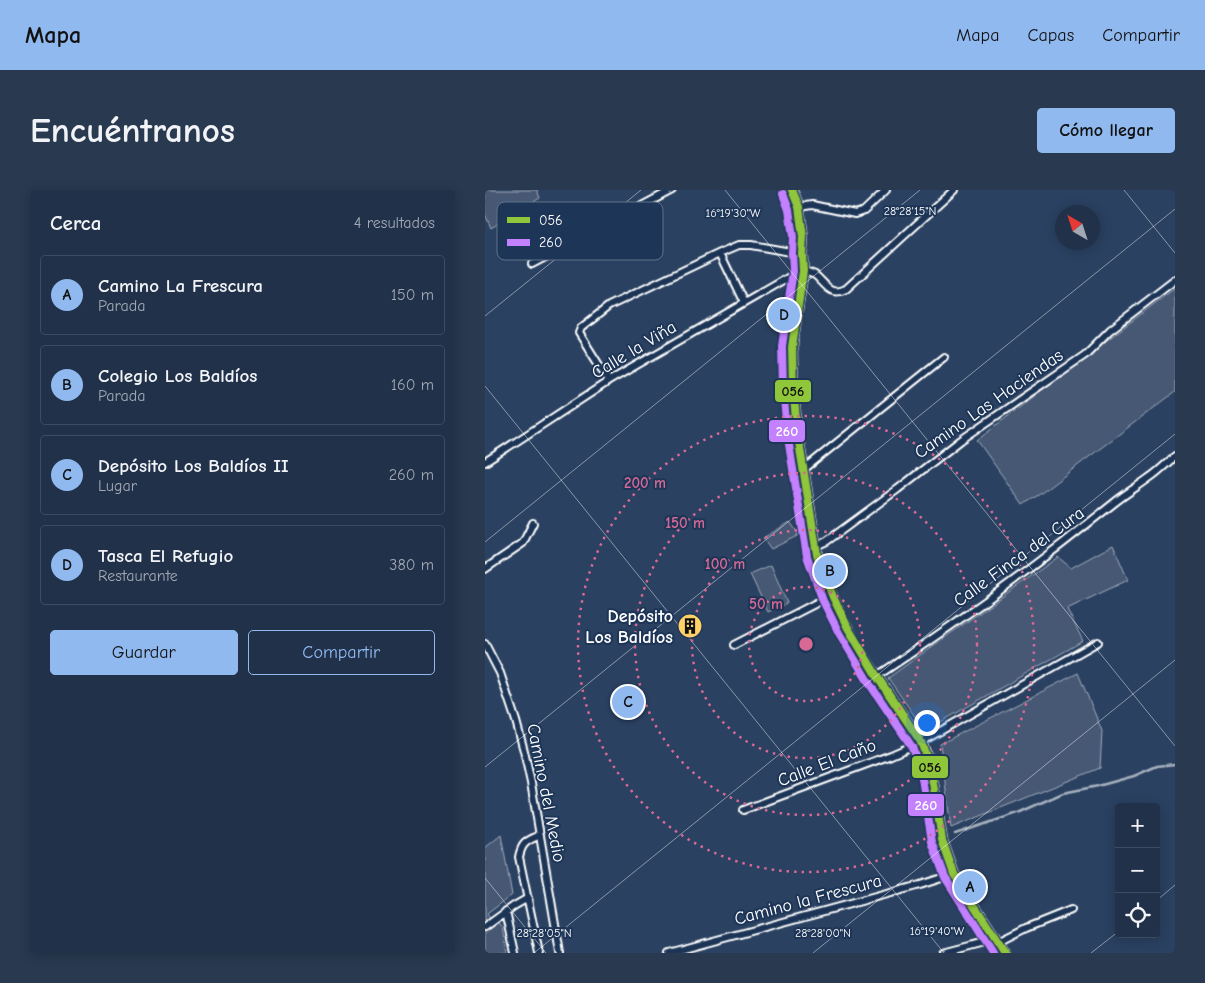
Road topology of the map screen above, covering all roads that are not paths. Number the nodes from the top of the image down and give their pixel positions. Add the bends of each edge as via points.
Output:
1 (672, 190) edge
2 (792, 190) edge
3 (886, 190) edge
4 (954, 190) edge
5 (649, 202) edge
6 (799, 207) junction
7 (720, 253) junction
8 (802, 254) junction
9 (540, 260) edge
10 (532, 264) dead end
11 (803, 271) junction
12 (1175, 280) edge
13 (743, 302) junction
14 (944, 358) dead end
15 (609, 381) junction
16 (1175, 456) edge
17 (485, 462) edge
18 (803, 470) junction
19 (533, 523) dead end
20 (815, 546) junction
21 (485, 569) edge
22 (832, 595) junction
23 (1098, 642) dead end
24 (485, 644) edge
25 (733, 645) dead end
26 (877, 676) junction
27 (921, 742) junction
28 (743, 810) dead end
29 (540, 835) junction
30 (954, 874) junction
31 (529, 898) junction
32 (1071, 910) dead end
33 (506, 911) junction
34 (485, 927) edge
35 (997, 940) junction
36 (515, 953) edge
37 (539, 953) edge
38 (560, 953) edge
39 (669, 953) edge
40 (943, 953) edge
41 (1005, 953) edge

1 - 5 street
2 - 6 main road
3 - 6 street via 863,211 855,214 812,205
4 - 11 street via 846,289 834,292 814,275
6 - 8 main road
7 - 8 street via 739,245 751,245
7 - 13 street
7 - 15 street via 609,306 581,328 579,333
8 - 11 main road
9 - 10 street
11 - 13 street, Calle la Viña
11 - 18 main road via 792,348 793,388
12 - 20 street, Camino Las Haciendas via 1110,330 1085,355 961,440 827,541
13 - 15 street, Calle la Viña
14 - 18 street
15 - 17 street, Calle la Viña
16 - 26 street, Calle Finca del Cura via 1008,585
18 - 20 main road
19 - 21 street via 523,543
20 - 22 main road
22 - 25 street
22 - 26 main road via 853,638
23 - 27 street, Calle El Caño
24 - 29 street, Camino del Medio via 499,673 525,751
26 - 27 main road
27 - 28 street, Calle El Caño
27 - 30 main road via 931,770 942,840
29 - 31 street via 523,844 519,857
29 - 38 street, Camino del Medio
30 - 35 main road
30 - 39 street, Camino la Frescura
31 - 33 street
31 - 37 street
32 - 35 street
33 - 34 street
33 - 36 street
35 - 40 street
35 - 41 main road

